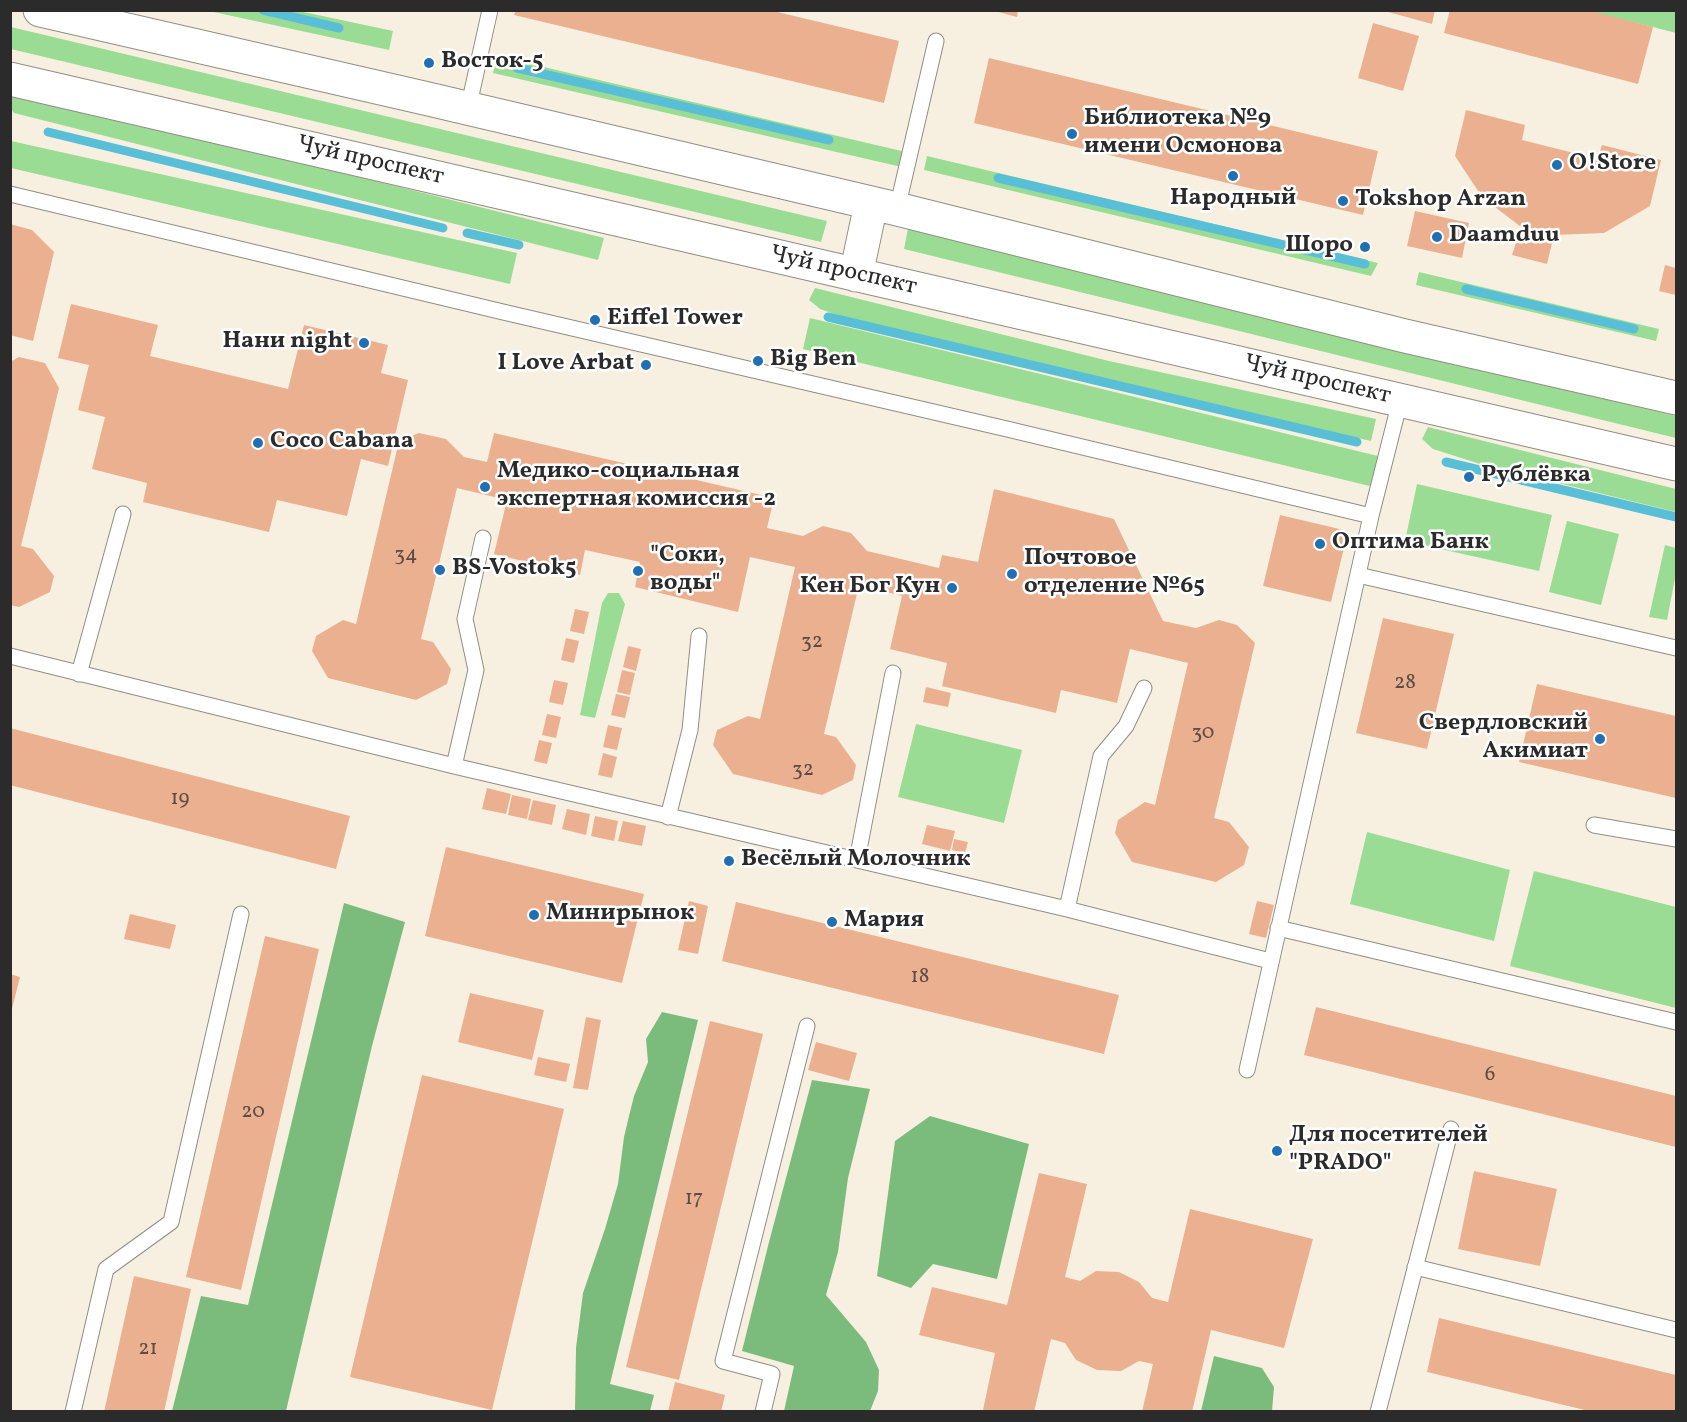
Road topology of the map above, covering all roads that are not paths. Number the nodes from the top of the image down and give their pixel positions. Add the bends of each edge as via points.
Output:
1 (40, 10) edge
2 (490, 10) edge
3 (936, 41) dead end
4 (10, 79) edge
5 (468, 109) junction
6 (10, 194) edge
7 (884, 206) junction
8 (856, 274) junction
9 (1677, 398) edge
10 (1400, 401) junction
11 (1677, 464) edge
12 (123, 514) dead end
13 (1371, 516) junction
14 (483, 538) dead end
15 (1358, 575) junction
16 (699, 636) dead end
17 (1677, 648) edge
18 (10, 656) edge
19 (893, 673) dead end
20 (79, 674) junction
21 (1144, 688) dead end
22 (454, 766) junction
23 (668, 817) junction
24 (1594, 825) dead end
25 (1677, 839) edge
26 (857, 860) junction
27 (1066, 909) junction
28 (241, 914) dead end
29 (1278, 928) junction
30 (1270, 961) junction
31 (1677, 1022) edge
32 (807, 1026) dead end
33 (1247, 1070) dead end
34 (1451, 1129) dead end
35 (1415, 1267) junction
36 (1677, 1330) edge
37 (73, 1412) edge
38 (763, 1412) edge
39 (1378, 1412) edge

1 - 5 main road
2 - 5 lane
3 - 7 lane
4 - 8 main road, Чуй проспект
5 - 7 main road
6 - 13 lane
7 - 8 main road
7 - 9 main road via 1405,336
8 - 10 main road, Чуй проспект
10 - 11 main road, Чуй проспект
10 - 13 lane
12 - 20 lane
13 - 15 lane
14 - 22 lane via 465,619 476,670
15 - 17 lane
15 - 29 lane
16 - 23 lane via 690,730
18 - 20 lane
19 - 26 lane
20 - 22 lane
21 - 27 lane via 1126,726 1101,756
22 - 23 lane
23 - 26 lane
24 - 25 lane
26 - 27 lane
27 - 30 lane
28 - 37 lane via 171,1222 106,1269
29 - 30 lane
29 - 31 lane
30 - 33 lane
32 - 38 lane via 723,1362 772,1374
34 - 35 lane
35 - 36 lane
35 - 39 lane

